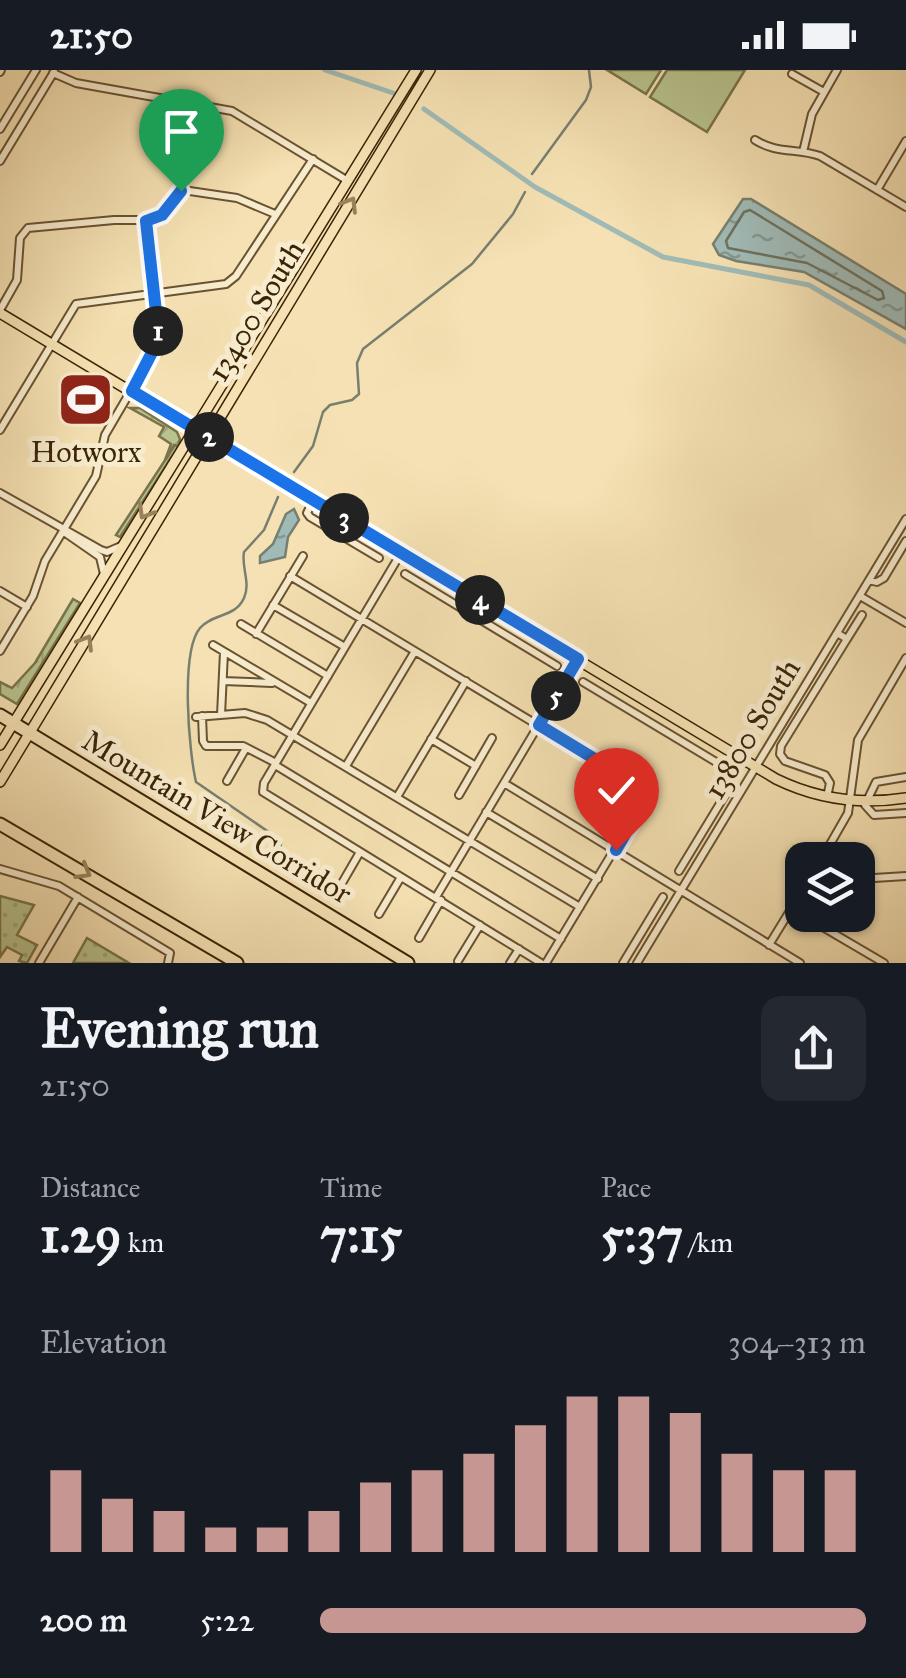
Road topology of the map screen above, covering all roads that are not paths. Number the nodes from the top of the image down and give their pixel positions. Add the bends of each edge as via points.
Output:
1 (36, 70) edge
2 (416, 70) edge
3 (430, 70) edge
4 (837, 70) edge
5 (54, 72) edge
6 (792, 74) dead end
7 (824, 92) junction
8 (0, 130) edge
9 (755, 140) dead end
10 (906, 141) edge
11 (803, 152) junction
12 (313, 159) junction
13 (0, 161) edge
14 (348, 181) junction
15 (877, 190) junction
16 (906, 207) edge
17 (275, 214) junction
18 (146, 221) junction
19 (154, 294) junction
20 (0, 312) edge
21 (50, 343) junction
22 (132, 391) junction
23 (196, 429) junction
24 (0, 430) edge
25 (210, 437) junction
26 (0, 493) edge
27 (313, 500) junction
28 (906, 520) edge
29 (364, 530) junction
30 (63, 531) junction
31 (906, 541) edge
32 (126, 543) junction
33 (356, 544) junction
34 (402, 552) junction
35 (303, 556) dead end
36 (379, 558) dead end
37 (405, 574) dead end
38 (290, 576) junction
39 (440, 576) junction
40 (104, 579) junction
41 (869, 580) junction
42 (431, 590) junction
43 (0, 591) edge
44 (860, 596) junction
45 (274, 605) junction
46 (27, 607) junction
47 (862, 615) dead end
48 (362, 619) junction
49 (906, 622) edge
50 (241, 624) dead end
51 (837, 633) junction
52 (256, 634) junction
53 (540, 636) junction
54 (847, 639) junction
55 (213, 645) dead end
56 (345, 648) junction
57 (531, 650) junction
58 (415, 651) junction
59 (0, 652) edge
60 (224, 652) junction
61 (906, 658) edge
62 (578, 659) junction
63 (557, 666) dead end
64 (328, 676) junction
65 (223, 681) junction
66 (466, 681) junction
67 (583, 682) dead end
68 (616, 682) junction
69 (276, 683) junction
70 (608, 696) junction
71 (311, 703) junction
72 (0, 715) edge
73 (221, 715) junction
74 (13, 723) junction
75 (539, 725) junction
76 (29, 734) junction
77 (292, 735) junction
78 (492, 738) dead end
79 (431, 740) junction
80 (718, 744) junction
81 (0, 745) edge
82 (247, 747) junction
83 (709, 758) junction
84 (275, 764) junction
85 (346, 766) junction
86 (476, 766) junction
87 (756, 767) junction
88 (906, 777) edge
89 (226, 781) dead end
90 (0, 782) edge
91 (504, 783) junction
92 (459, 795) dead end
93 (397, 797) junction
94 (827, 797) junction
95 (906, 798) edge
96 (850, 800) junction
97 (865, 801) junction
98 (720, 803) junction
99 (730, 809) junction
100 (486, 812) junction
101 (906, 814) edge
102 (0, 824) edge
103 (469, 841) junction
104 (832, 842) edge
105 (694, 846) junction
106 (616, 850) junction
107 (360, 852) junction
108 (704, 852) junction
109 (0, 869) edge
110 (679, 871) dead end
111 (451, 872) junction
112 (401, 876) junction
113 (906, 876) edge
114 (875, 878) edge
115 (598, 879) junction
116 (338, 890) dead end
117 (681, 890) junction
118 (663, 897) dead end
119 (78, 898) junction
120 (438, 899) junction
121 (580, 907) junction
122 (379, 914) dead end
123 (785, 919) edge
124 (648, 922) junction
125 (480, 925) junction
126 (658, 928) junction
127 (832, 932) edge
128 (418, 938) dead end
129 (561, 939) junction
130 (769, 945) junction
131 (519, 949) junction
132 (458, 961) edge
133 (39, 963) edge
134 (168, 963) edge
135 (237, 963) edge
136 (408, 963) edge
137 (510, 963) edge
138 (544, 963) edge
139 (623, 963) edge
140 (638, 963) edge
141 (800, 963) edge
142 (884, 963) edge

1 - 8 street
2 - 14 main road, 13400 South
25 -> 3 main road, 13400 South
4 - 7 street
5 - 12 street via 76,82 232,111
5 - 13 street
6 - 7 street
7 - 11 street
9 - 11 street
10 - 15 street
11 - 15 street
12 - 14 street
12 - 17 street
14 - 23 main road, 13400 South
15 - 16 street
17 - 18 street via 238,198 184,190 162,215
17 - 19 street via 226,284
18 - 19 street
18 - 20 street via 26,230 17,280
19 - 21 street via 81,301
19 - 22 street via 157,346
20 - 21 main road
21 - 22 main road
21 - 24 street
22 - 23 main road
22 - 30 street via 102,440 96,476
23 - 25 main road
23 -> 32 main road, 13400 South
25 - 27 main road
76 -> 25 main road, 13400 South
26 - 30 street
27 - 29 main road
27 - 33 street via 310,517
28 - 41 street, 13800 South
29 - 33 street
29 - 34 main road
30 - 32 street via 104,551
30 - 40 street via 100,558
30 - 46 street
31 - 41 street via 884,578
32 - 40 main road, 13400 South
33 - 36 street
34 - 39 main road
34 - 48 street
35 - 38 street
37 - 42 street
38 - 45 street
38 - 48 street
39 - 42 street
39 - 53 main road
40 - 74 main road, 13400 South
41 - 44 street, 13800 South
42 - 57 street
43 - 46 street
44 - 49 street
44 - 51 street, 13800 South
45 - 52 street
45 - 56 street
46 - 59 street
47 - 54 street
48 - 56 street
48 - 58 street
50 - 52 street
51 - 54 street
51 - 87 street, 13800 South
52 - 64 street
53 - 57 street
53 - 62 main road
54 - 94 street via 781,746 785,761 825,775
55 - 60 street
56 - 64 street
57 - 63 street
58 - 66 street
58 - 85 street
60 - 65 street
60 - 69 street
61 - 96 street via 858,740
62 - 68 main road
62 - 75 street
64 - 71 street
65 - 69 street
65 - 73 street
66 - 75 street
66 - 79 street
67 - 70 street
68 - 70 street
68 - 80 main road
69 - 71 street
70 - 83 street
71 - 77 street
72 - 74 highway, Mountain View Corridor
73 - 77 street via 255,715
73 - 82 street via 199,717 206,746
74 - 76 highway, Mountain View Corridor
74 - 81 main road, 13400 South
75 - 91 street
75 - 106 street via 649,792
76 - 90 main road, 13400 South
76 - 136 highway, Mountain View Corridor
77 - 84 street
77 - 85 street
78 - 86 street
79 - 86 street
79 - 93 street
80 - 83 street
80 - 87 main road
82 - 84 street
82 - 89 street
83 - 98 street via 733,776
84 - 107 street via 265,795
84 - 111 street
85 - 93 street
86 - 92 street
87 - 94 main road
87 - 99 street, 13800 South
88 - 97 street via 876,782
91 - 100 street
91 - 106 street
93 - 103 street
94 - 96 main road
95 - 97 main road
96 - 97 main road
96 - 104 street
97 - 101 street via 874,816
98 - 99 street
98 - 105 street
99 - 108 street, 13800 South
100 - 103 street
100 - 115 street
102 -> 135 highway
103 - 111 street
103 - 121 street
105 - 108 street
105 - 110 street
106 - 115 street
106 - 117 street
107 - 112 street
107 - 116 street
108 - 117 street, 13800 South
109 - 119 street
111 - 120 street
111 - 129 street
112 - 120 street
112 - 122 street
113 - 114 street
115 - 121 street
117 - 126 street, 13800 South
117 - 130 street
118 - 124 street
119 - 133 street
119 - 134 street via 170,953
120 - 125 street
120 - 128 street
121 - 129 street
123 - 130 street
124 - 126 street
124 - 139 street
125 - 131 street
125 - 132 street
126 - 140 street, 13800 South
127 - 142 street
129 - 138 street
130 - 141 street
131 - 137 street
131 - 138 street

